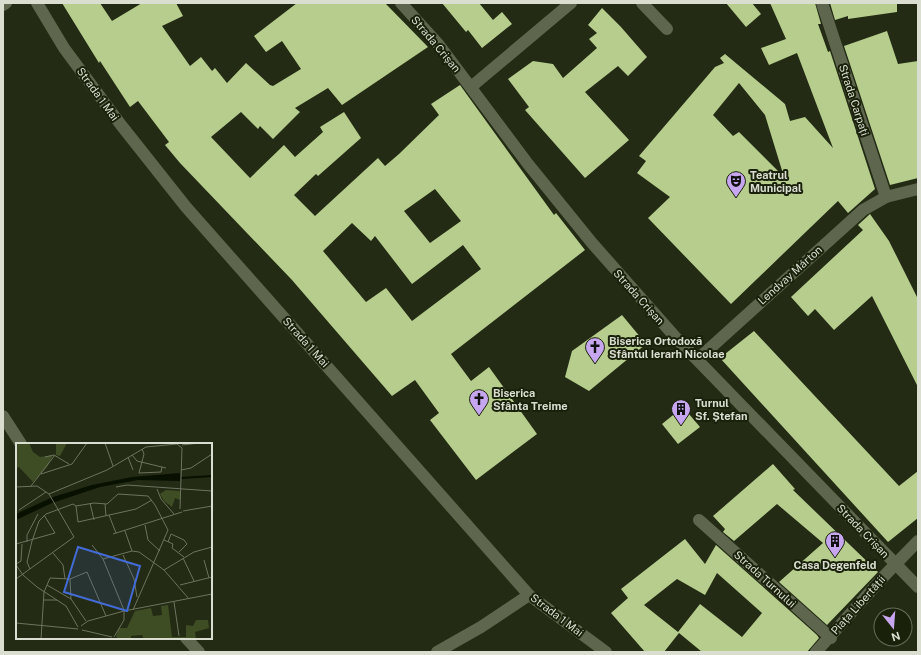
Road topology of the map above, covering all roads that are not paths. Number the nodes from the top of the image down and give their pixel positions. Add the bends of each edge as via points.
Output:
1 (6, 3) edge
2 (36, 3) edge
3 (401, 3) edge
4 (571, 3) edge
5 (642, 3) edge
6 (822, 3) edge
7 (3, 5) edge
8 (667, 29) dead end
9 (472, 87) junction
10 (915, 192) edge
11 (886, 196) junction
12 (698, 359) junction
13 (3, 416) edge
14 (20, 443) edge
15 (699, 520) dead end
16 (918, 541) edge
17 (895, 564) junction
18 (918, 587) edge
19 (529, 595) junction
20 (830, 637) junction
21 (187, 639) edge
22 (199, 652) edge
23 (437, 652) edge
24 (606, 652) edge
25 (816, 652) edge

1 - 7 street
2 - 19 street, Strada 1 Mai via 64,48 121,126 186,207
3 - 9 street, Strada Crișan
4 - 9 street
5 - 8 street
6 - 11 street, Strada Carpați
9 - 12 street, Strada Crișan via 528,164 592,243 677,339
10 - 11 street, Lendvay Márton
11 - 12 street, Lendvay Márton via 862,210
12 - 17 street, Strada Crișan
13 - 14 street
15 - 20 street, Strada Turnului
16 - 17 street, Piața Libertății
17 - 18 street, Strada Crișan
17 - 20 street, Piața Libertății
19 - 23 street
19 - 24 street, Strada 1 Mai
20 - 25 street, Piața Libertății
21 - 22 street

